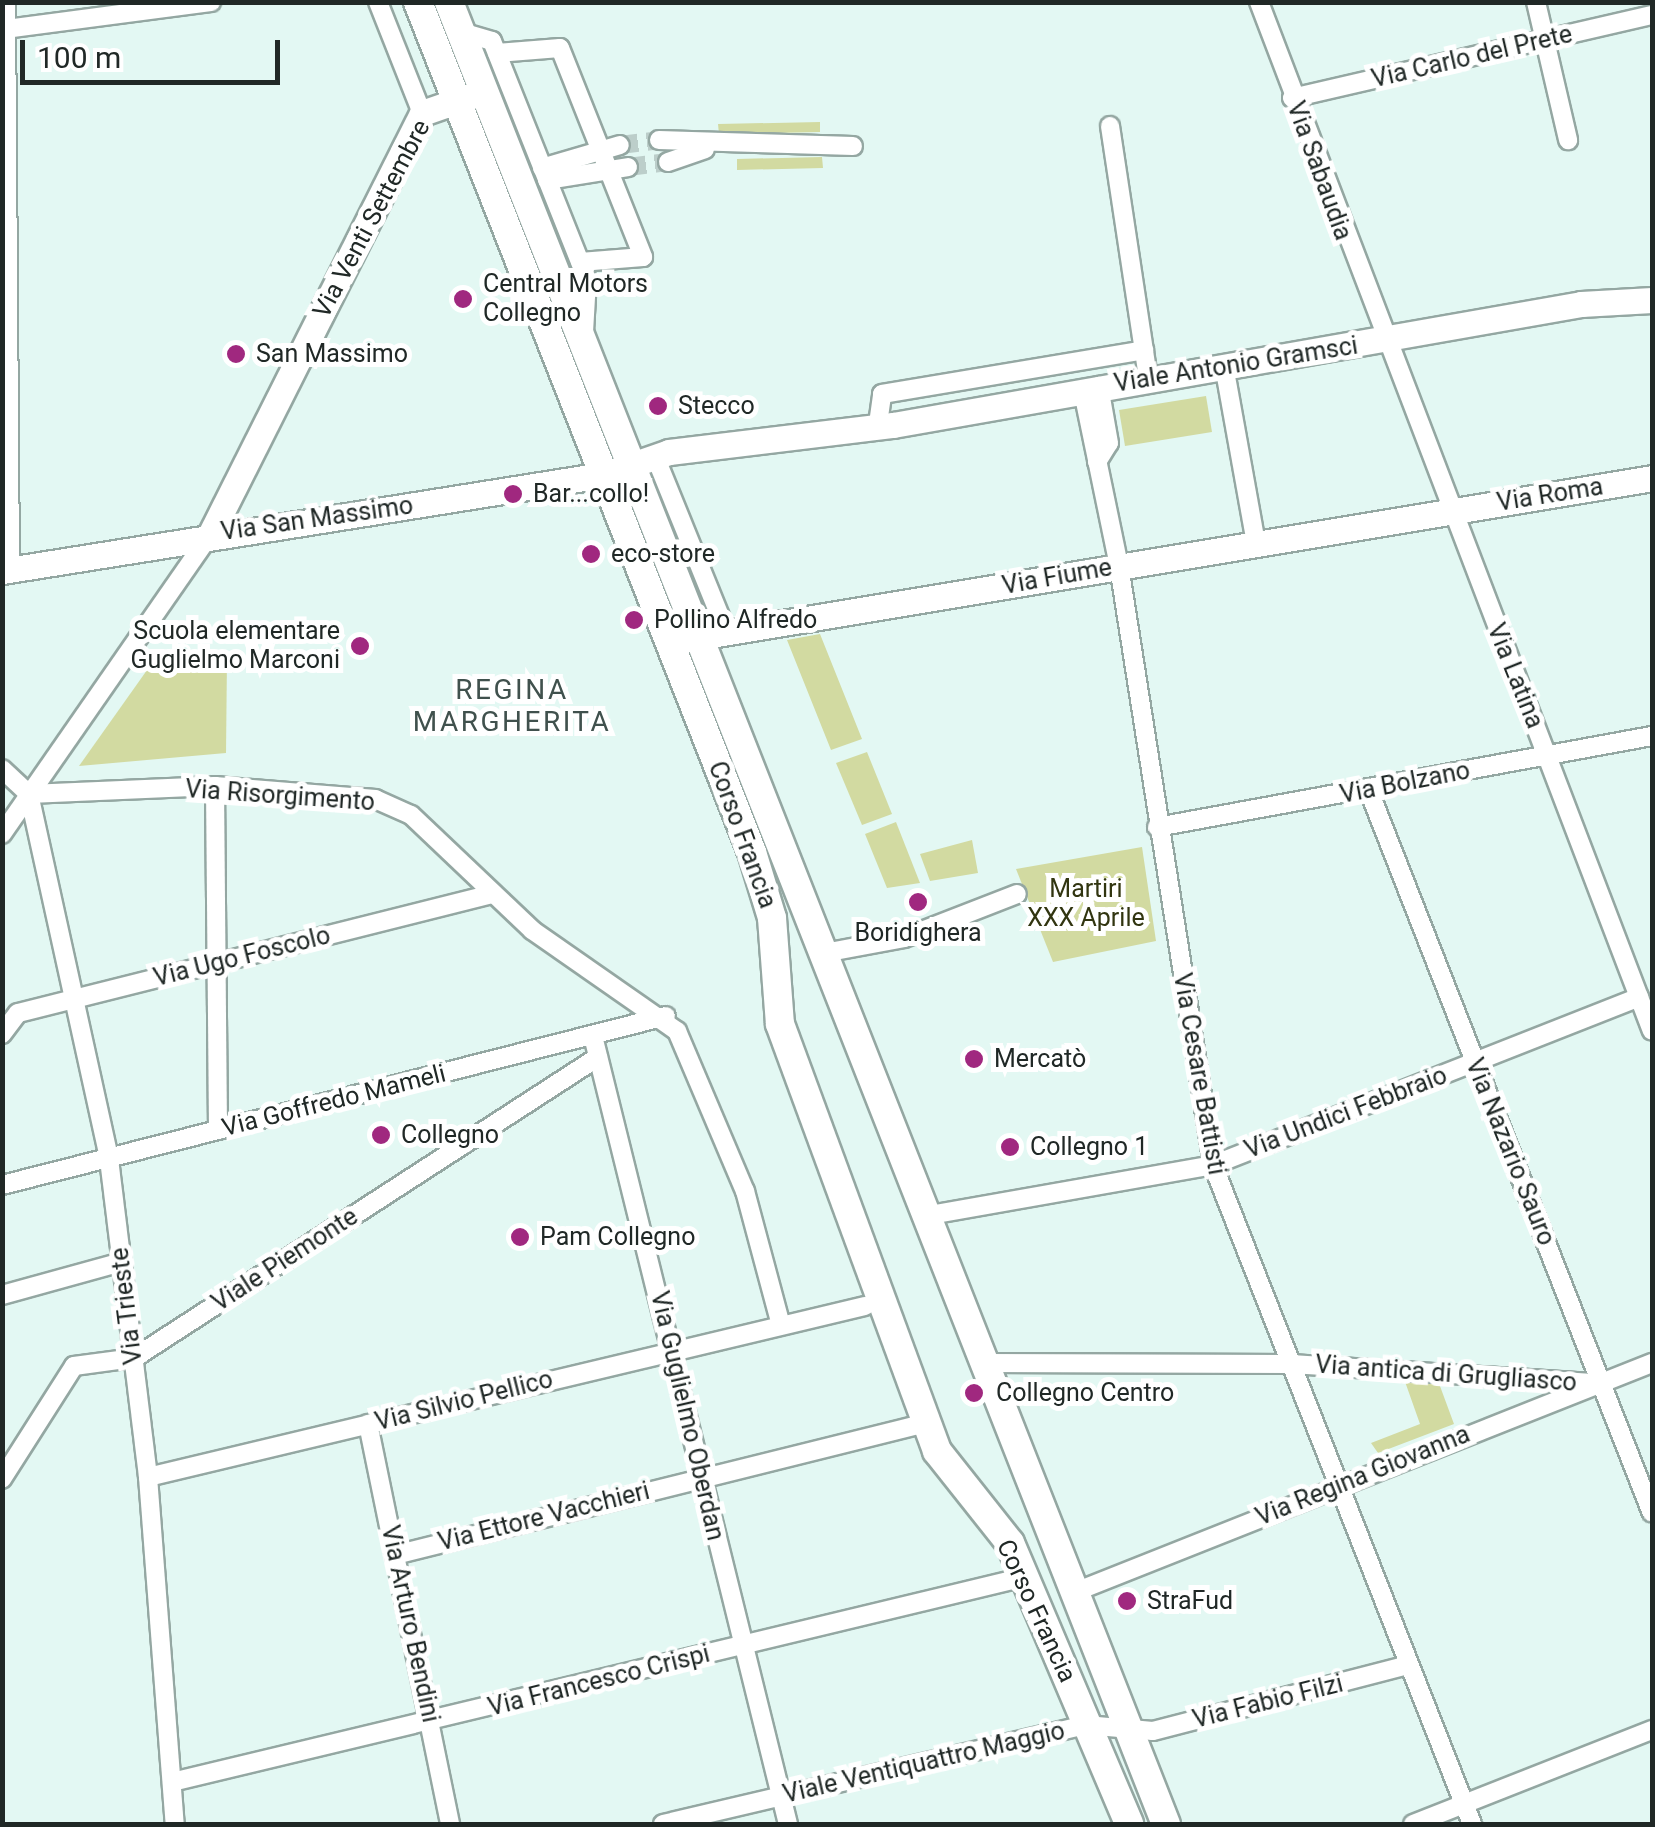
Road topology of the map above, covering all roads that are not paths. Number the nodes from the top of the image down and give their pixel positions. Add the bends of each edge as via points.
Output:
1 (6, 2) edge
2 (211, 2) edge
3 (378, 2) edge
4 (418, 2) edge
5 (449, 2) edge
6 (1260, 2) edge
7 (1536, 2) edge
8 (1652, 15) edge
9 (6, 29) junction
10 (461, 32) junction
11 (1544, 40) junction
12 (497, 53) junction
13 (496, 87) junction
14 (1292, 98) junction
15 (456, 102) junction
16 (422, 114) junction
17 (1110, 126) dead end
18 (659, 140) tunnel mouth
19 (1568, 140) dead end
20 (620, 144) tunnel mouth
21 (853, 146) dead end
22 (705, 149) junction
23 (601, 150) junction
24 (668, 162) tunnel mouth
25 (628, 167) tunnel mouth
26 (609, 170) junction
27 (544, 174) junction
28 (580, 262) junction
29 (1652, 300) edge
30 (1387, 336) junction
31 (584, 342) junction
32 (1144, 350) junction
33 (1225, 371) junction
34 (1148, 378) junction
35 (1091, 389) junction
36 (878, 424) junction
37 (643, 460) junction
38 (603, 475) junction
39 (1652, 478) edge
40 (1448, 512) junction
41 (210, 535) junction
42 (1256, 544) junction
43 (1120, 566) junction
44 (6, 570) edge
45 (713, 635) junction
46 (667, 642) junction
47 (1652, 736) edge
48 (1547, 754) junction
49 (2, 769) edge
50 (215, 786) junction
51 (1368, 791) junction
52 (29, 794) junction
53 (1158, 827) junction
54 (2, 834) edge
55 (492, 894) junction
56 (1017, 894) dead end
57 (824, 953) junction
58 (213, 964) junction
59 (74, 999) junction
60 (1647, 1014) edge
61 (666, 1016) junction
62 (2, 1034) edge
63 (593, 1036) junction
64 (598, 1058) junction
65 (1474, 1062) junction
66 (218, 1130) junction
67 (110, 1158) junction
68 (1212, 1166) junction
69 (2, 1185) edge
70 (924, 1216) junction
71 (122, 1262) junction
72 (2, 1295) edge
73 (865, 1306) dead end
74 (781, 1325) junction
75 (672, 1351) junction
76 (134, 1358) junction
77 (1652, 1363) edge
78 (984, 1364) junction
79 (1291, 1364) junction
80 (1601, 1384) junction
81 (926, 1423) junction
82 (368, 1424) junction
83 (148, 1477) junction
84 (702, 1478) junction
85 (2, 1479) edge
86 (1338, 1486) junction
87 (1652, 1513) edge
88 (395, 1555) junction
89 (1025, 1577) junction
90 (1076, 1592) junction
91 (742, 1646) junction
92 (1409, 1666) junction
93 (430, 1722) junction
94 (1086, 1725) junction
95 (1127, 1727) junction
96 (1652, 1730) edge
97 (172, 1782) junction
98 (778, 1797) junction
99 (1464, 1804) junction
100 (175, 1824) edge
101 (450, 1824) edge
102 (663, 1824) edge
103 (788, 1824) edge
104 (1129, 1824) edge
105 (1166, 1824) edge
106 (1413, 1824) edge
107 (1472, 1824) edge

1 - 9 street
2 - 9 street
3 - 16 street
4 - 15 main road, Corso Francia
5 - 10 main road, Corso Francia
6 - 14 street, Via Sabaudia
7 - 11 street
8 - 11 street, Via Carlo del Prete
9 - 44 street
10 - 12 street via 492,41
10 - 13 main road, Corso Francia
11 - 14 street, Via Carlo del Prete
11 - 19 street
12 - 13 street, Corso Francia
12 - 23 street via 560,48
13 - 15 street, Via Venti Settembre
13 - 27 street, Corso Francia
13 - 31 main road, Corso Francia
14 - 30 street, Via Sabaudia
15 - 16 street, Via Venti Settembre
15 - 38 main road, Corso Francia
16 - 41 street, Via Venti Settembre
17 - 32 street
18 - 22 street
20 - 23 street
21 - 22 street
22 - 24 street
23 - 26 street
23 - 27 street
25 - 26 street
26 - 27 street
26 - 28 street via 643,256
27 - 28 street, Corso Francia
28 - 31 street, Corso Francia
29 - 30 street, Viale Antonio Gramsci
30 - 33 street, Viale Antonio Gramsci
30 - 40 street, Via Latina
31 - 37 main road, Corso Francia
32 - 34 street
32 - 36 street, Viale Antonio Gramsci via 882,394
33 - 34 street, Viale Antonio Gramsci
33 - 42 street
34 - 35 street, Viale Antonio Gramsci
35 - 36 street, Viale Antonio Gramsci
35 - 43 street, Via Cesare Battisti via 1096,462
36 - 37 street, Viale Antonio Gramsci
37 - 38 street, Via San Massimo
37 - 45 main road, Corso Francia
38 - 41 street, Via San Massimo
38 - 46 main road, Corso Francia
39 - 40 street, Via Roma
40 - 42 street, Via Fiume
40 - 48 street, Via Latina
41 - 44 street, Via San Massimo
41 - 52 street, Via Venti Settembre
42 - 43 street, Via Fiume
43 - 45 street, Via Fiume
43 - 53 street, Via Cesare Battisti
45 - 46 street, Via Fiume
45 - 57 main road, Corso Francia
46 - 81 main road, Corso Francia via 752,852 772,918 780,1024
47 - 48 street, Via Bolzano
48 - 51 street, Via Bolzano
48 - 60 street, Via Latina
49 - 52 street
50 - 52 street, Via Risorgimento
50 - 55 street, Via Risorgimento via 376,799 438,834
50 - 58 street
51 - 53 street, Via Bolzano
51 - 65 street, Via Nazario Sauro
52 - 54 street, Via Venti Settembre
52 - 59 street, Via Trieste
53 - 68 street, Via Cesare Battisti
55 - 58 street, Via Ugo Foscolo
55 - 61 street, Via Risorgimento
56 - 57 street via 904,938
57 - 70 main road, Corso Francia
58 - 59 street, Via Ugo Foscolo
58 - 66 street
59 - 62 street, Via Ugo Foscolo via 18,1012
59 - 67 street, Via Trieste
60 - 65 street, Via Undici Febbraio
61 - 63 street, Via Goffredo Mameli
61 - 74 street via 745,1192
63 - 64 street, Via Guglielmo Oberdan
63 - 66 street, Via Goffredo Mameli
64 - 75 street, Via Guglielmo Oberdan
64 - 76 street, Viale Piemonte
65 - 68 street, Via Undici Febbraio
65 - 80 street, Via Nazario Sauro
66 - 67 street, Via Goffredo Mameli
67 - 69 street, Via Goffredo Mameli
67 - 71 street, Via Trieste
68 - 70 street, Via Undici Febbraio
68 - 79 street, Via Cesare Battisti
70 - 78 main road, Corso Francia
71 - 72 street
71 - 76 street, Via Trieste
73 - 74 street
74 - 75 street, Via Silvio Pellico
75 - 82 street, Via Silvio Pellico
75 - 84 street, Via Guglielmo Oberdan
76 - 83 street, Via Trieste
76 - 85 street, Viale Piemonte via 74,1366
77 - 80 street, Via Regina Giovanna
78 - 79 street, Via antica di Grugliasco
78 - 90 main road, Corso Francia
79 - 80 street, Via antica di Grugliasco
79 - 86 street, Via Cesare Battisti
80 - 86 street, Via Regina Giovanna
80 - 87 street, Via Nazario Sauro
81 - 84 street, Via Ettore Vacchieri
81 - 89 main road, Corso Francia
82 - 83 street, Via Silvio Pellico
82 - 88 street, Via Arturo Bendini
83 - 97 street, Via Trieste
84 - 88 street, Via Ettore Vacchieri
84 - 91 street, Via Guglielmo Oberdan
86 - 90 street, Via Regina Giovanna
86 - 92 street, Via Cesare Battisti
88 - 93 street, Via Arturo Bendini
89 - 91 street, Via Francesco Crispi
89 - 94 main road, Corso Francia
90 - 95 main road, Corso Francia
91 - 93 street, Via Francesco Crispi
91 - 98 street, Via Guglielmo Oberdan
92 - 95 street, Via Fabio Filzi via 1153,1731
92 - 99 street, Via Cesare Battisti
93 - 97 street, Via Francesco Crispi
93 - 101 street, Via Arturo Bendini
94 - 95 street, Viale Ventiquattro Maggio
94 - 98 street, Viale Ventiquattro Maggio
94 - 104 main road, Corso Francia
95 - 105 main road, Corso Francia
96 - 99 street
97 - 100 street, Via Trieste
98 - 102 street, Viale Ventiquattro Maggio
98 - 103 street, Via Guglielmo Oberdan
99 - 106 street
99 - 107 street, Via Cesare Battisti

